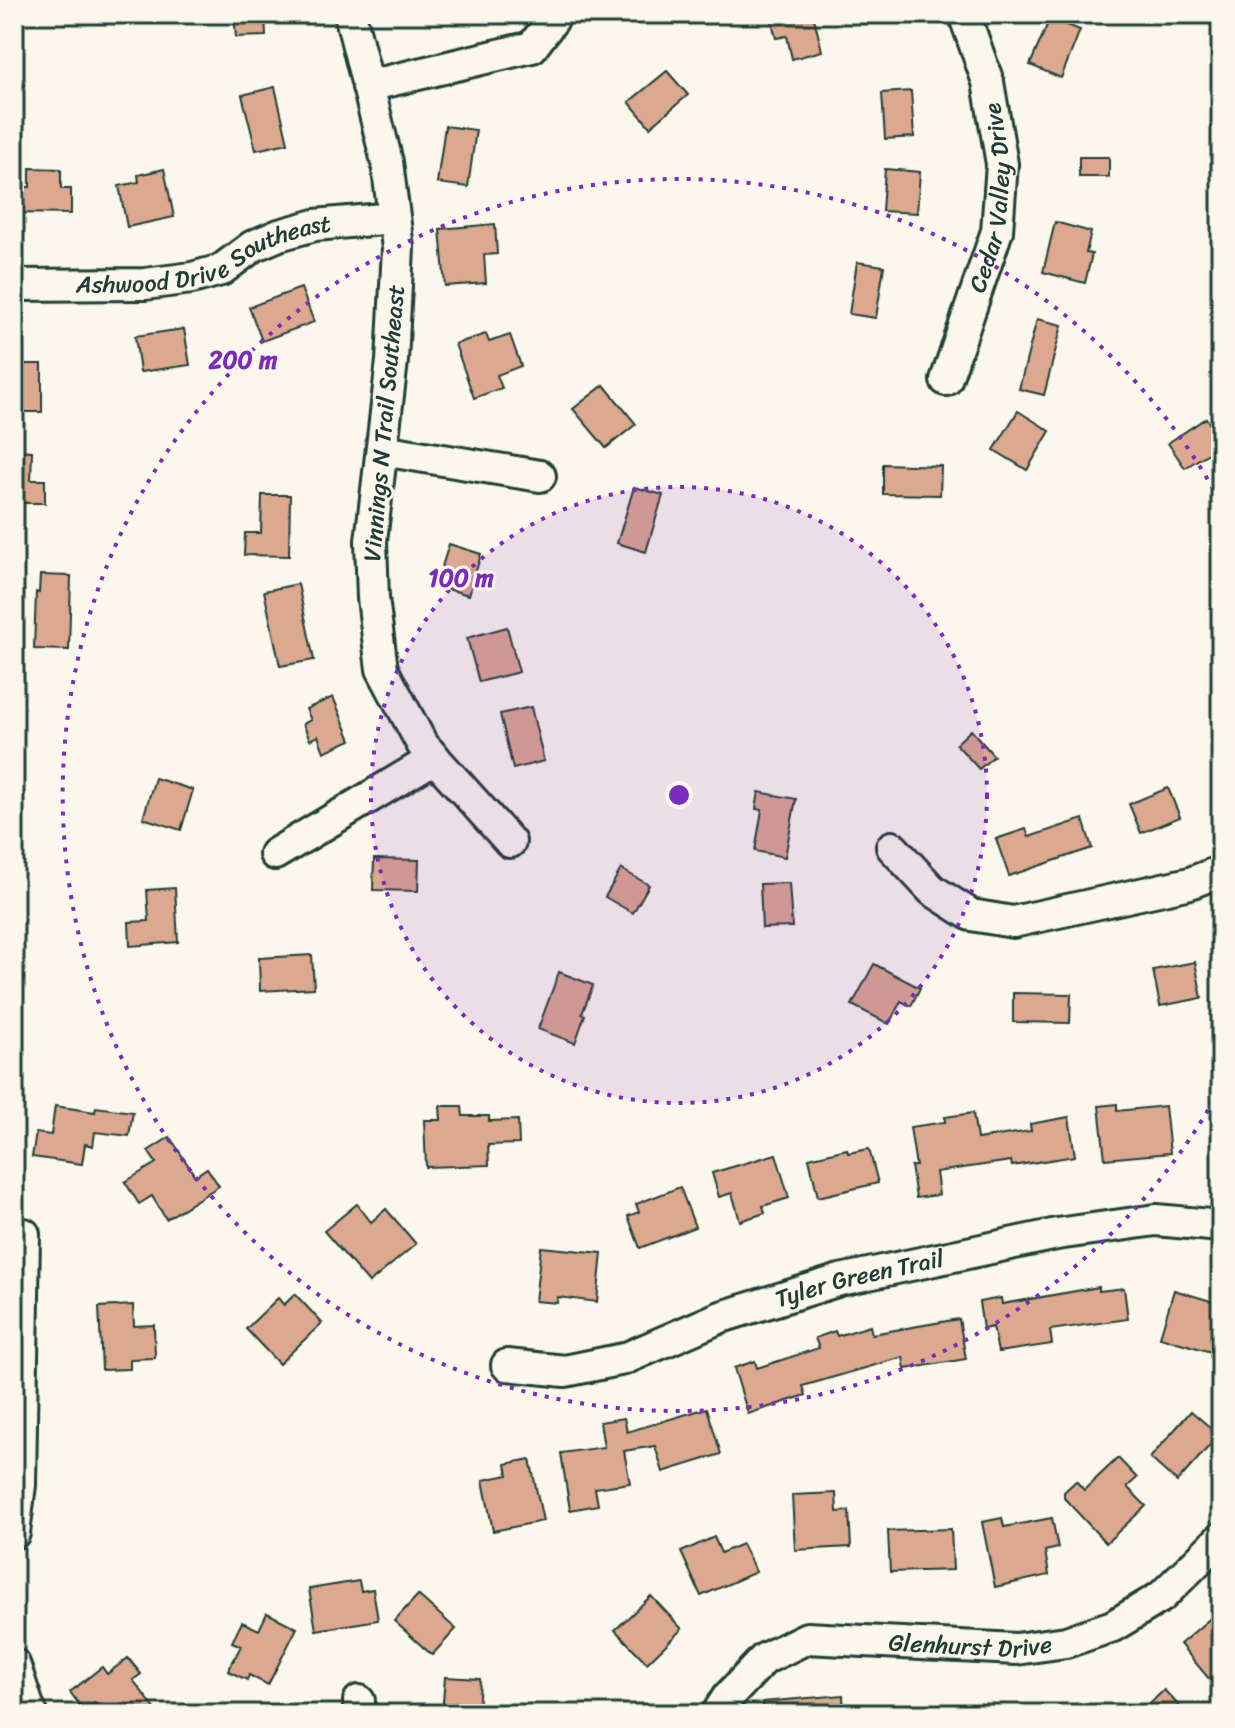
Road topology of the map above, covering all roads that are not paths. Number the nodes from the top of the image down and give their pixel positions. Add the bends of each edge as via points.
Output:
1 (350, 14) edge
2 (964, 14) edge
3 (554, 18) dead end
4 (368, 86) junction
5 (394, 218) junction
6 (14, 285) edge
7 (946, 380) dead end
8 (382, 450) junction
9 (540, 476) dead end
10 (435, 758) junction
11 (510, 842) dead end
12 (892, 847) dead end
13 (275, 854) dead end
14 (1221, 871) edge
15 (1221, 1226) edge
16 (24, 1234) dead end
17 (507, 1365) dead end
18 (14, 1533) edge
19 (1221, 1538) edge
20 (14, 1664) edge
21 (32, 1714) edge
22 (717, 1714) edge

1 - 4 street, Vinnings N Trail Southeast
2 - 7 street, Cedar Valley Drive via 988,82 1002,164 997,231
3 - 4 street via 532,47
4 - 5 street, Vinnings N Trail Southeast
5 - 6 street, Ashwood Drive Southeast via 315,225 279,235 253,246 221,270 192,278 145,284
5 - 8 street, Vinnings N Trail Southeast via 398,248 393,346
8 - 9 street
8 - 10 street, Vinnings N Trail Southeast via 371,541 382,669 422,744
10 - 11 street, Vinnings N Trail Southeast
10 - 13 street
12 - 14 street via 932,890 971,915 1013,922 1190,883
15 - 17 street, Tyler Green Trail via 1156,1220 1057,1234 840,1280 721,1317 624,1359 565,1371
16 - 18 street via 20,1485
19 - 22 street, Glenhurst Drive via 1161,1597 1113,1626 1066,1642 1016,1649 807,1638 764,1659
20 - 21 street

